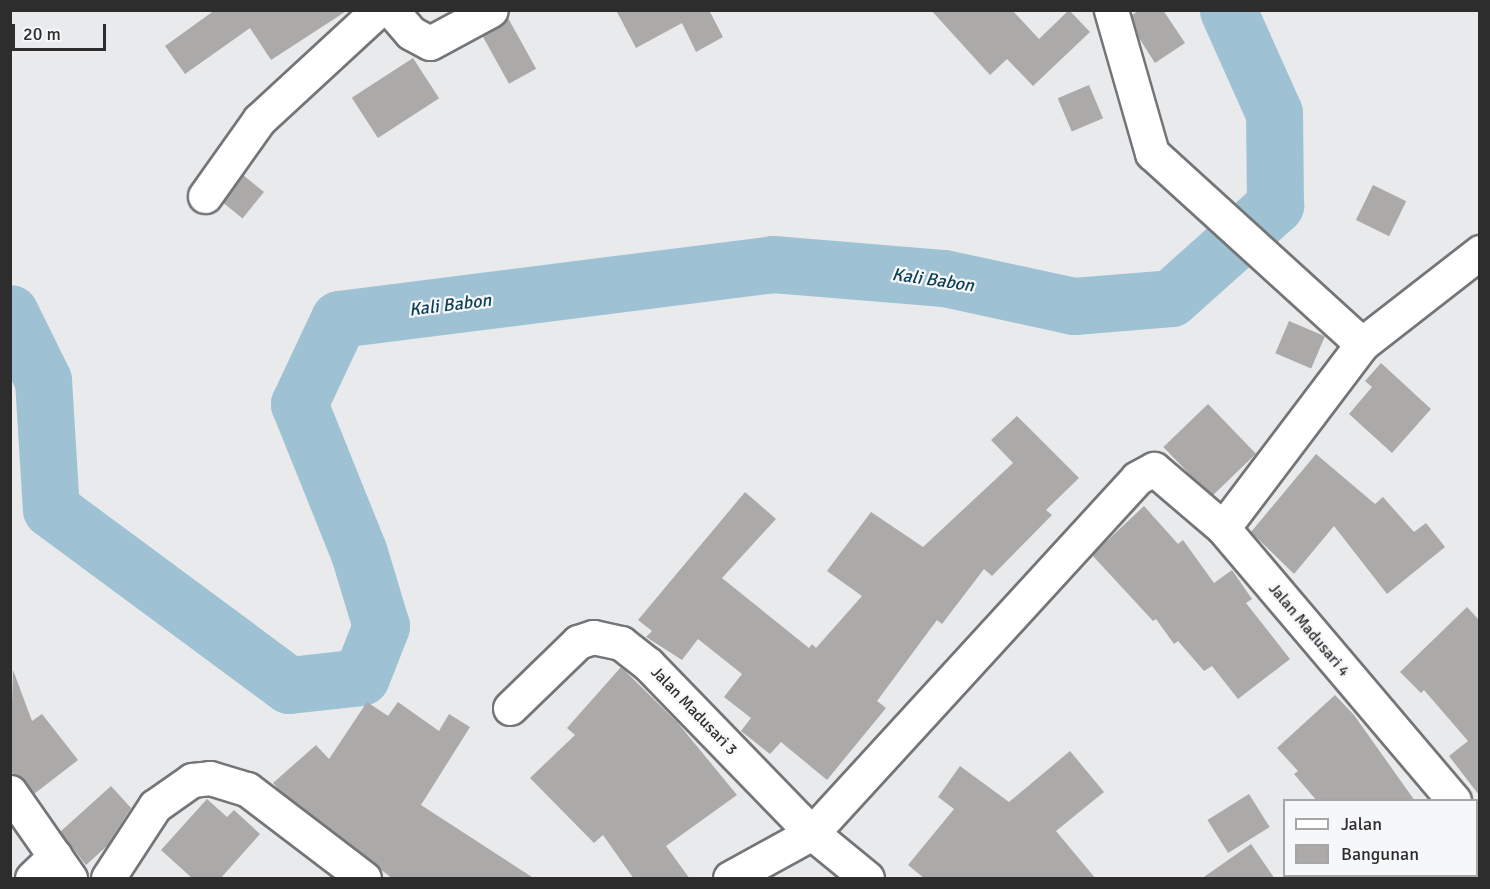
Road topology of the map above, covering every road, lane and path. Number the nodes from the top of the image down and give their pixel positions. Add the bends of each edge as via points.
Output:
1 (378, 10) edge
2 (392, 10) edge
3 (491, 10) edge
4 (1111, 10) edge
5 (205, 196) dead end
6 (1479, 252) edge
7 (1362, 344) junction
8 (1223, 528) junction
9 (510, 708) dead end
10 (10, 792) edge
11 (1452, 799) edge
12 (812, 833) junction
13 (63, 867) edge
14 (32, 879) edge
15 (108, 879) edge
16 (364, 879) edge
17 (730, 879) edge
18 (867, 879) edge

1 - 5 street via 266,112
2 - 3 street via 416,37 430,43
4 - 7 street via 1152,153
6 - 7 street
7 - 8 street
8 - 11 street, Jalan Madusari 4
8 - 12 street, Jalan Madusari 4 via 1154,469 1137,478
9 - 12 street, Jalan Madusari 3 via 578,642 609,638 648,664
10 - 13 street
12 - 17 street
12 - 18 street, Jalan Madusari 3
13 - 14 street
15 - 16 street via 155,806 192,780 210,778 247,789

